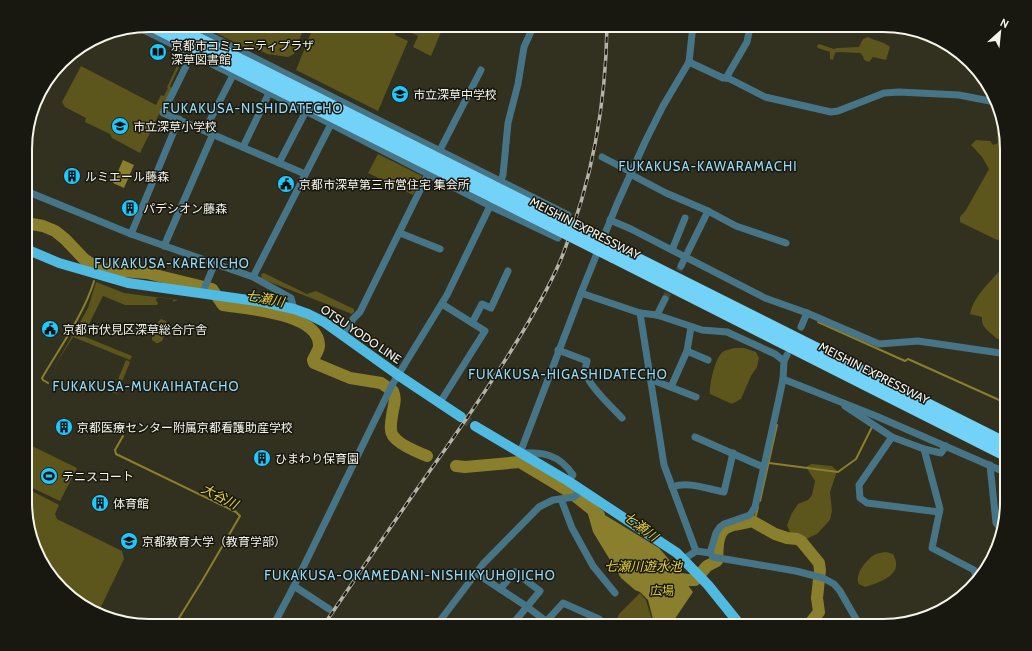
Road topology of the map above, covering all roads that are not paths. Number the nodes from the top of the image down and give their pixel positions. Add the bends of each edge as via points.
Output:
1 (148, 32) edge
2 (164, 32) edge
3 (185, 32) edge
4 (203, 32) edge
5 (531, 32) edge
6 (692, 32) edge
7 (749, 32) edge
8 (192, 54) junction
9 (688, 62) junction
10 (481, 70) dead end
11 (233, 75) junction
12 (726, 78) junction
13 (269, 93) junction
14 (989, 101) edge
15 (306, 111) junction
16 (179, 119) junction
17 (331, 124) junction
18 (205, 130) junction
19 (213, 134) junction
20 (243, 147) junction
21 (440, 150) junction
22 (602, 157) dead end
23 (279, 163) junction
24 (630, 173) junction
25 (305, 174) junction
26 (428, 174) junction
27 (501, 182) junction
28 (32, 193) edge
29 (490, 206) junction
30 (708, 211) junction
31 (568, 215) dead end
32 (685, 218) dead end
33 (610, 220) junction
34 (400, 233) junction
35 (131, 234) junction
36 (558, 238) dead end
37 (786, 243) dead end
38 (164, 246) junction
39 (440, 249) dead end
40 (672, 250) junction
41 (32, 252) edge
42 (614, 253) junction
43 (686, 258) junction
44 (215, 263) junction
45 (681, 266) tunnel mouth
46 (508, 271) dead end
47 (253, 277) junction
48 (205, 290) junction
49 (581, 293) junction
50 (664, 299) tunnel mouth
51 (442, 304) junction
52 (294, 309) junction
53 (640, 313) junction
54 (807, 313) junction
55 (657, 315) junction
56 (472, 322) junction
57 (691, 327) junction
58 (801, 327) dead end
59 (344, 336) junction
60 (558, 350) junction
61 (687, 351) junction
62 (1000, 353) edge
63 (708, 360) dead end
64 (398, 375) junction
65 (650, 379) junction
66 (783, 379) junction
67 (671, 387) junction
68 (696, 397) dead end
69 (843, 403) junction
70 (439, 404) junction
71 (461, 417) tunnel mouth
72 (622, 418) dead end
73 (475, 426) tunnel mouth
74 (695, 437) dead end
75 (892, 437) junction
76 (1000, 441) edge
77 (946, 446) junction
78 (924, 449) junction
79 (1000, 452) edge
80 (520, 453) junction
81 (732, 453) junction
82 (990, 465) junction
83 (763, 467) junction
84 (1000, 470) edge
85 (672, 487) junction
86 (578, 493) junction
87 (561, 500) junction
88 (939, 512) junction
89 (998, 525) edge
90 (696, 552) junction
91 (714, 556) junction
92 (684, 559) junction
93 (476, 573) junction
94 (975, 573) edge
95 (294, 586) junction
96 (500, 589) junction
97 (615, 593) dead end
98 (526, 606) junction
99 (329, 609) dead end
100 (276, 619) edge
101 (441, 619) edge
102 (516, 619) edge
103 (540, 619) edge
104 (548, 619) edge
105 (600, 619) dead end
106 (735, 619) edge
107 (856, 619) edge

1 - 8 street
2 - 42 highway, MEISHIN EXPRESSWAY, bridge
3 - 42 highway, MEISHIN EXPRESSWAY, bridge
4 - 21 street
5 - 27 street via 524,47 508,123
6 - 9 street
7 - 12 street via 748,42
8 - 11 street
8 - 16 street via 163,113
9 - 12 street
9 - 24 street via 662,106
10 - 21 street
11 - 13 street
11 - 18 street
12 - 14 street via 765,97 830,112 884,93 956,94
13 - 15 street
13 - 20 street
15 - 17 street
15 - 23 street
16 - 18 street
16 - 35 street
17 - 25 street
17 - 26 street
18 - 19 street
19 - 20 street
19 - 38 street
20 - 23 street
21 - 27 street
22 - 24 street
23 - 25 street
24 - 30 street via 666,193
24 - 33 street
25 - 47 street
26 - 29 street
26 - 34 street
27 - 29 street
27 - 31 street
28 - 35 street
29 - 36 street
29 - 51 street
30 - 37 street via 736,226
30 - 43 street
32 - 40 street
33 - 40 street
33 - 49 street
34 - 39 street
34 - 59 street via 360,312 353,318
35 - 38 street
38 - 44 street
40 - 43 street
41 - 48 main road, OTSU YODO LINE via 59,263 128,284
42 - 76 highway, MEISHIN EXPRESSWAY
42 - 79 highway, MEISHIN EXPRESSWAY
43 - 45 street
43 - 54 street via 765,298
44 - 47 street
44 - 48 street
46 - 56 street via 491,308 482,304
47 - 52 street via 291,298
48 - 52 main road, OTSU YODO LINE via 222,297
49 - 53 street
49 - 60 street
50 - 55 street
51 - 56 street
51 - 64 street
52 - 59 main road, OTSU YODO LINE via 324,322
53 - 55 street
53 - 65 street
54 - 58 street
54 - 62 street via 879,344 918,341
55 - 57 street
56 - 70 street via 485,331
57 - 61 street
57 - 66 street via 727,332 785,358
59 - 64 main road, OTSU YODO LINE
60 - 72 street via 587,361 587,376
60 - 80 street
61 - 63 street
61 - 67 street
64 - 70 main road, OTSU YODO LINE
64 - 95 street
65 - 67 street
65 - 85 street via 664,465
66 - 69 street
66 - 83 street via 774,436
67 - 68 street
69 - 75 street
69 - 77 street
70 - 71 main road, OTSU YODO LINE
73 - 80 main road
74 - 81 street
75 - 78 street
75 - 88 street via 859,485 860,498 867,503
77 - 78 street via 941,453
77 - 82 street
78 - 88 street
80 - 86 main road via 568,481
81 - 83 street
81 - 85 street via 724,492 688,484
82 - 84 street
82 - 89 street
83 - 91 street via 755,507 750,515 720,527 716,533
85 - 90 street
86 - 87 street
86 - 92 main road
87 - 93 street via 553,500 539,507
87 - 97 street via 572,528 593,566
88 - 94 street via 932,548 974,570
90 - 91 street
90 - 92 street
91 - 107 street via 818,576 834,584
92 - 106 main road
93 - 96 street
93 - 101 street
95 - 99 street
95 - 100 street
96 - 98 street
96 - 98 street via 515,572 540,591
98 - 102 street
98 - 103 street
104 - 105 street via 563,603

